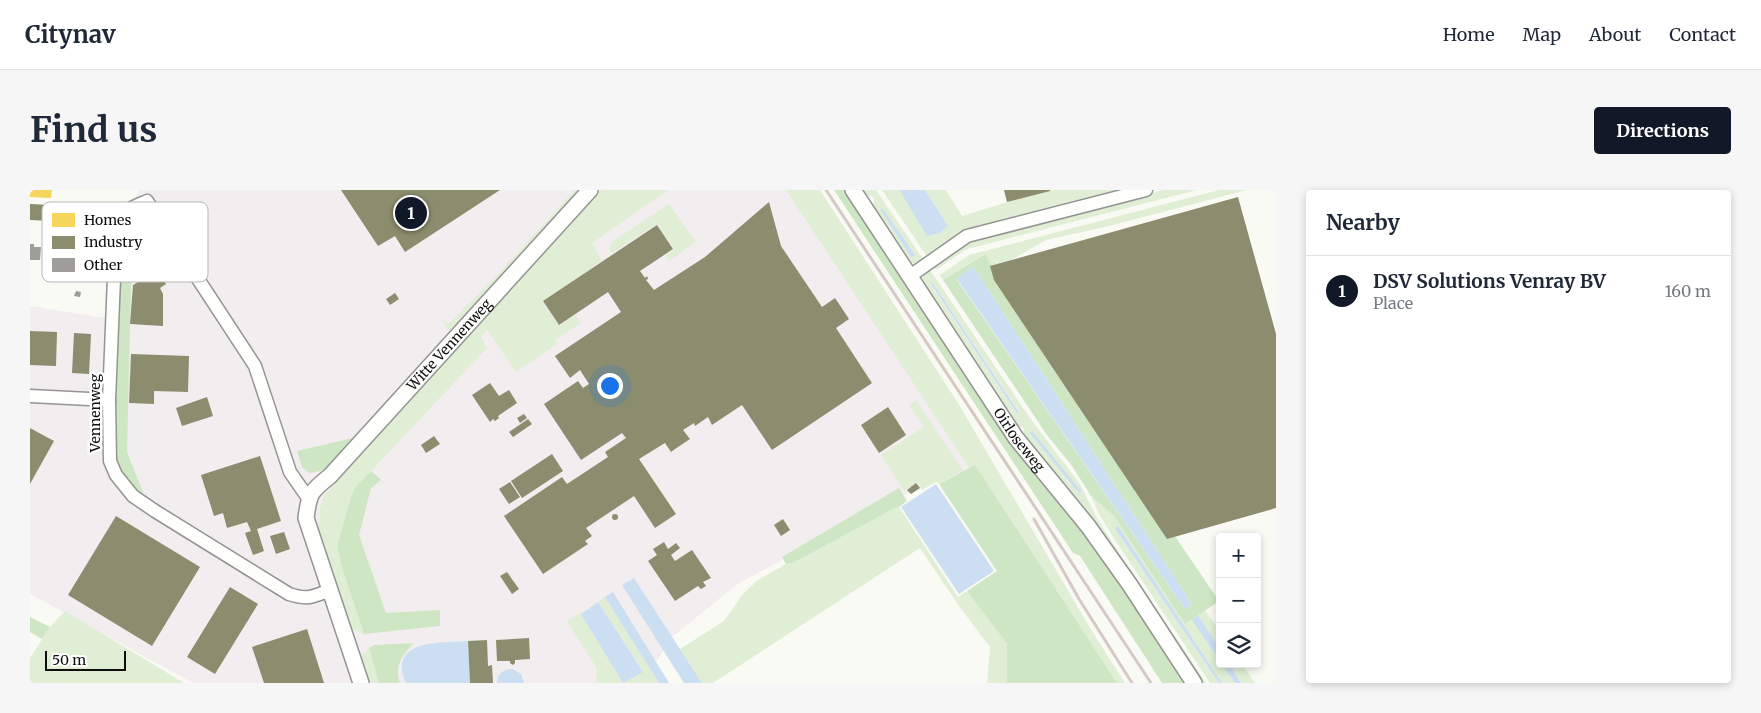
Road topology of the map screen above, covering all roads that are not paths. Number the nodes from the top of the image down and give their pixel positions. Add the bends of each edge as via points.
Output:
1 (590, 190) edge
2 (853, 190) edge
3 (1146, 190) edge
4 (910, 276) junction
5 (114, 282) edge
6 (200, 282) edge
7 (30, 396) edge
8 (109, 400) junction
9 (308, 498) junction
10 (330, 590) junction
11 (361, 683) edge
12 (1194, 683) edge

1 - 9 street, Witte Vennenweg
2 - 4 street, Oirloseweg
3 - 4 street via 967,236
4 - 12 street, Oirloseweg via 1016,438 1088,526
5 - 8 street, Vennenweg
6 - 9 street, Vennenweg via 255,366 290,472
7 - 8 street
8 - 10 street, Vennenweg via 110,461 121,484 132,496 289,594 310,598
9 - 10 street via 306,518
10 - 11 street

